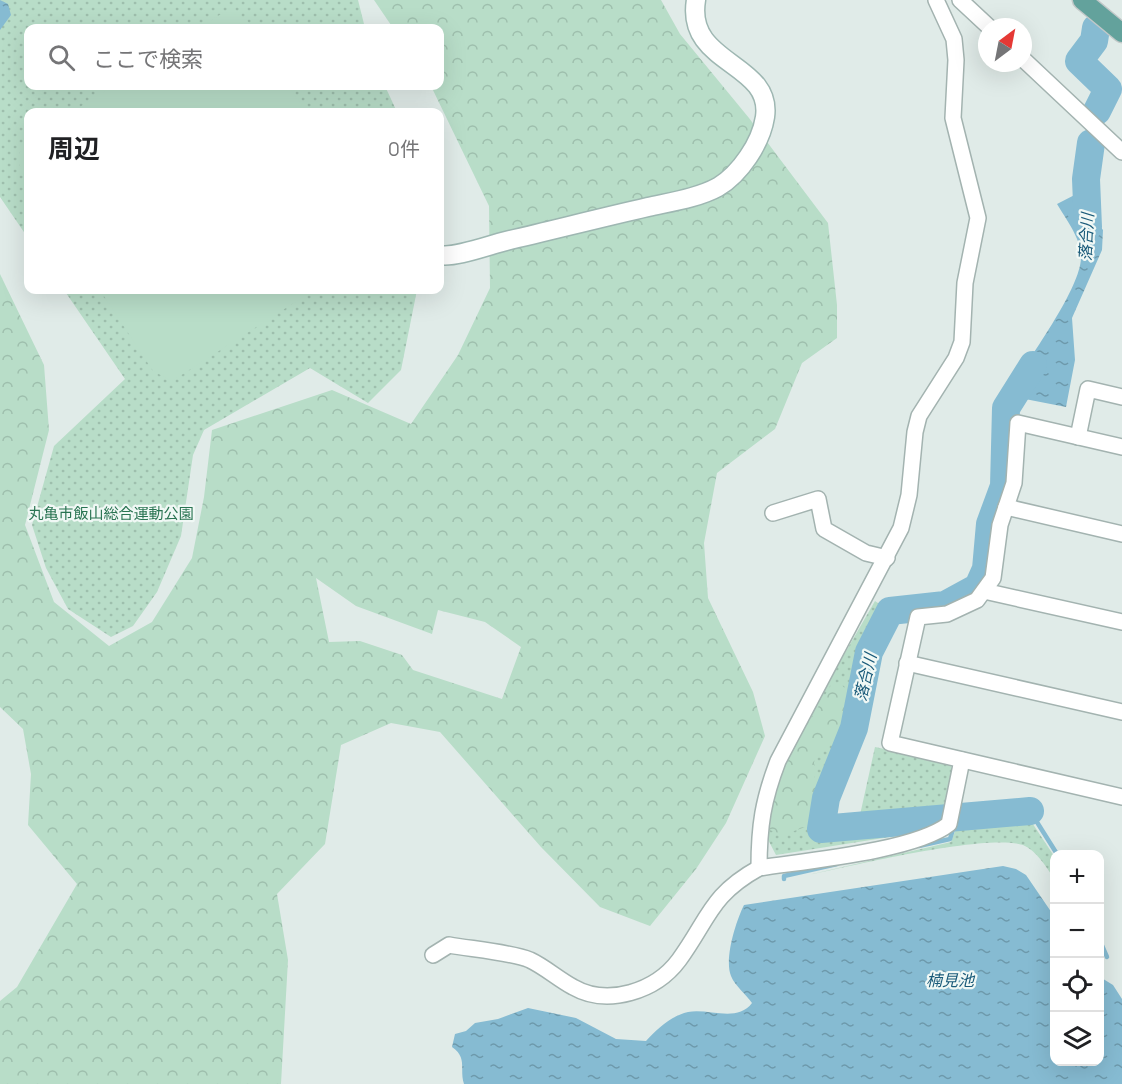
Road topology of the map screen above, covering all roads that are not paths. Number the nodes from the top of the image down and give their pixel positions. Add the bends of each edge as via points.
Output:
1 (696, 0) edge
2 (936, 0) edge
3 (960, 0) edge
4 (1082, 0) edge
5 (979, 18) edge
6 (1122, 33) edge
7 (1032, 67) edge
8 (1122, 152) edge
9 (444, 254) edge
10 (1122, 397) edge
11 (1078, 437) junction
12 (1122, 447) edge
13 (1006, 507) junction
14 (773, 513) dead end
15 (1122, 534) edge
16 (887, 558) junction
17 (984, 591) junction
18 (1122, 622) edge
19 (907, 663) junction
20 (1122, 712) edge
21 (962, 760) junction
22 (1122, 796) edge
23 (759, 868) junction
24 (433, 955) dead end

1 - 9 street via 696,24 706,44 750,76 762,93 765,116 740,169 717,187 678,200
2 - 16 street via 954,39 953,118 978,218 965,283 962,342 919,416 904,517
3 - 5 street
4 - 6 main road
7 - 8 street
10 - 11 street via 1088,389
11 - 12 street
11 - 13 street via 1018,423 1014,483
13 - 15 street
13 - 17 street via 993,578
14 - 16 street via 818,499 824,529 866,553
16 - 23 street via 778,761 761,813
17 - 18 street
17 - 19 street via 978,600 947,614 918,617
19 - 20 street
19 - 21 street via 890,743
21 - 22 street
21 - 23 street via 949,824 935,835
23 - 24 street via 738,879 718,899 672,970 646,988 628,994 592,994 575,989 529,960 449,945

